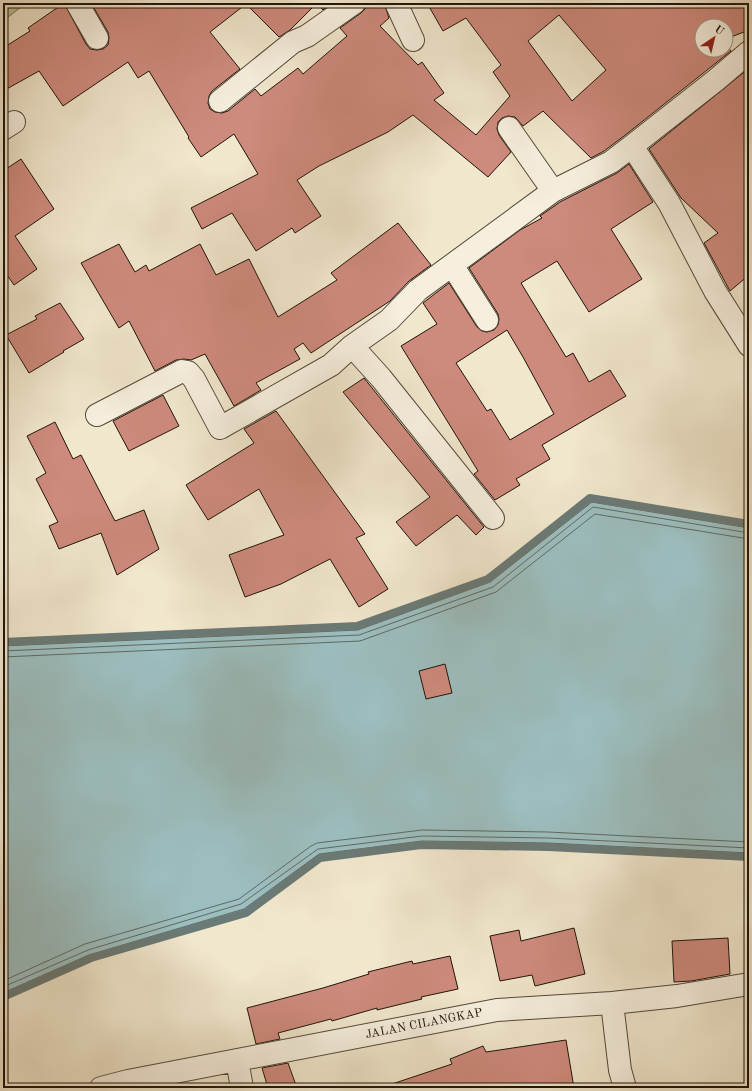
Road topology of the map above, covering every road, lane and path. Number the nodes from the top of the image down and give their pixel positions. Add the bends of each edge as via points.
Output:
1 (77, 3) edge
2 (354, 3) edge
3 (396, 3) edge
4 (97, 38) dead end
5 (413, 40) dead end
6 (749, 52) edge
7 (220, 101) dead end
8 (508, 128) dead end
9 (632, 146) junction
10 (553, 191) junction
11 (452, 265) junction
12 (487, 320) dead end
13 (749, 345) edge
14 (352, 346) junction
15 (97, 415) dead end
16 (493, 518) dead end
17 (749, 984) edge
18 (612, 1002) junction
19 (237, 1060) junction
20 (102, 1088) edge
21 (242, 1088) edge
22 (625, 1088) edge

1 - 4 street
2 - 7 street via 307,36 293,42
3 - 5 street
6 - 9 street
8 - 10 street
9 - 10 street via 611,162
9 - 13 street via 669,203 715,291
10 - 11 street
11 - 12 street
11 - 14 street via 418,290 389,320
14 - 15 street via 331,365 220,428 194,379 188,372 182,371
14 - 16 street via 381,378
17 - 18 street, JALAN CILANGKAP via 677,996
18 - 19 street, JALAN CILANGKAP via 497,1010
18 - 22 street via 620,1070
19 - 20 street, JALAN CILANGKAP
19 - 21 street

